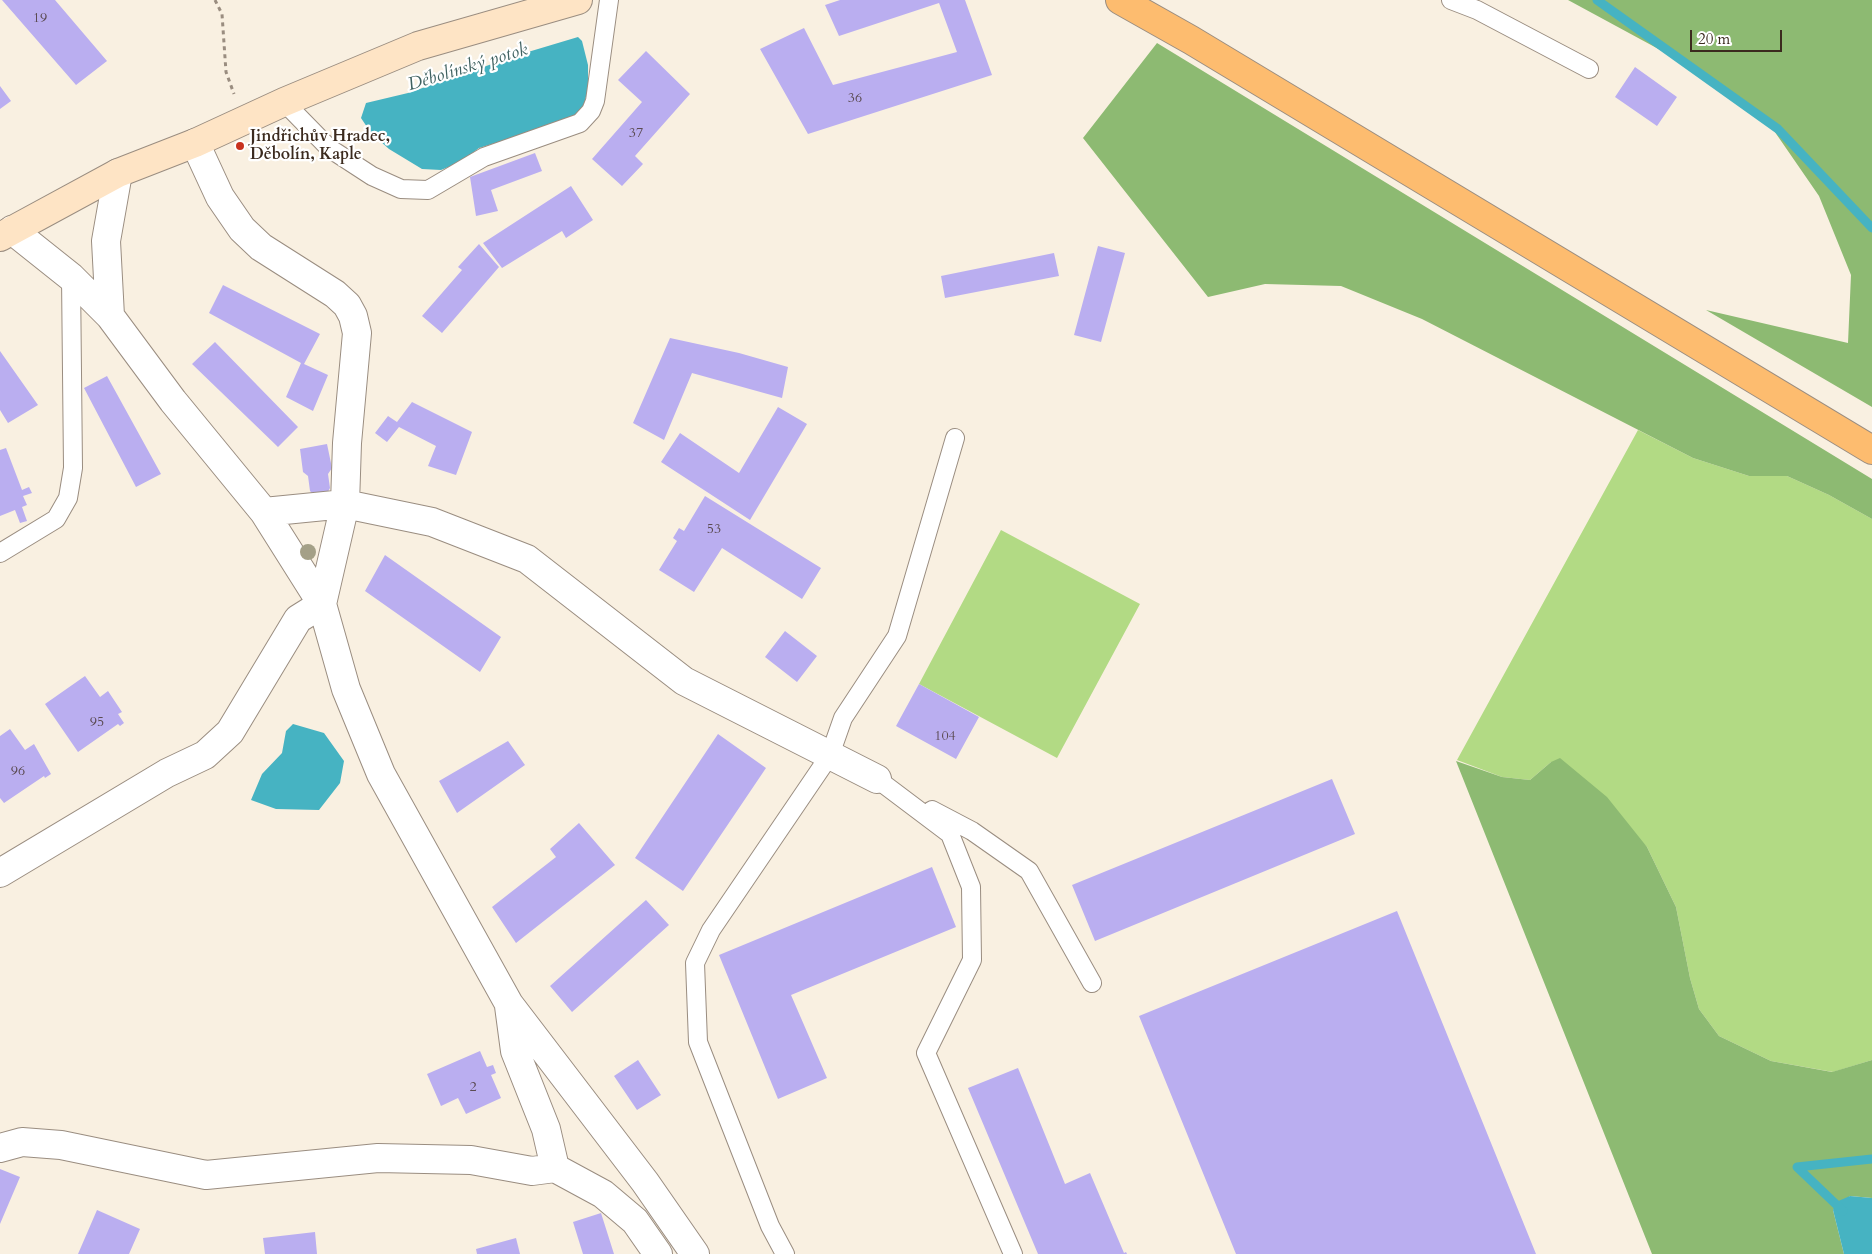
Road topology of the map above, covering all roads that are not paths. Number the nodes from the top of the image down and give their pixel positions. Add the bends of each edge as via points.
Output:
1 (578, 0) edge
2 (610, 0) edge
3 (1120, 0) edge
4 (1451, 0) edge
5 (1589, 69) dead end
6 (284, 102) junction
7 (195, 143) junction
8 (118, 172) junction
9 (6, 233) edge
10 (70, 277) junction
11 (110, 316) junction
12 (955, 438) dead end
13 (1872, 450) edge
14 (345, 504) junction
15 (264, 512) junction
16 (0, 553) edge
17 (322, 604) junction
18 (830, 755) junction
19 (877, 779) junction
20 (0, 873) edge
21 (1092, 983) dead end
22 (509, 1004) junction
23 (0, 1148) edge
24 (556, 1168) junction
25 (658, 1254) edge
26 (695, 1254) edge
27 (784, 1254) edge
28 (1013, 1254) edge

1 - 6 street via 418,46
2 - 6 lane via 595,101 580,123 484,157 428,190 400,189 372,176 329,148
3 - 13 main road
4 - 5 lane via 1477,10
6 - 7 street
7 - 8 street
7 - 14 street via 220,198 242,230 335,294 353,316 357,333
8 - 9 street
8 - 11 street via 106,241
9 - 10 street
10 - 11 street
10 - 16 lane via 73,468 68,498 56,519
11 - 15 street via 173,401
12 - 18 lane via 897,636 843,718
14 - 15 street
14 - 17 street
14 - 18 street via 432,522 526,559 684,681
15 - 17 street
17 - 20 street via 298,619 230,732 205,755 167,773
17 - 22 street via 346,689 382,774
18 - 19 street
18 - 27 lane via 711,930 695,962 698,1042
19 - 21 lane via 972,831 1030,871
19 - 28 lane via 950,834 971,887 972,960 926,1053
22 - 24 street via 515,1051 546,1129
22 - 26 street via 645,1182
23 - 24 street via 22,1142 61,1146 206,1175 378,1158 471,1160 532,1171
24 - 25 street via 603,1194 635,1221

